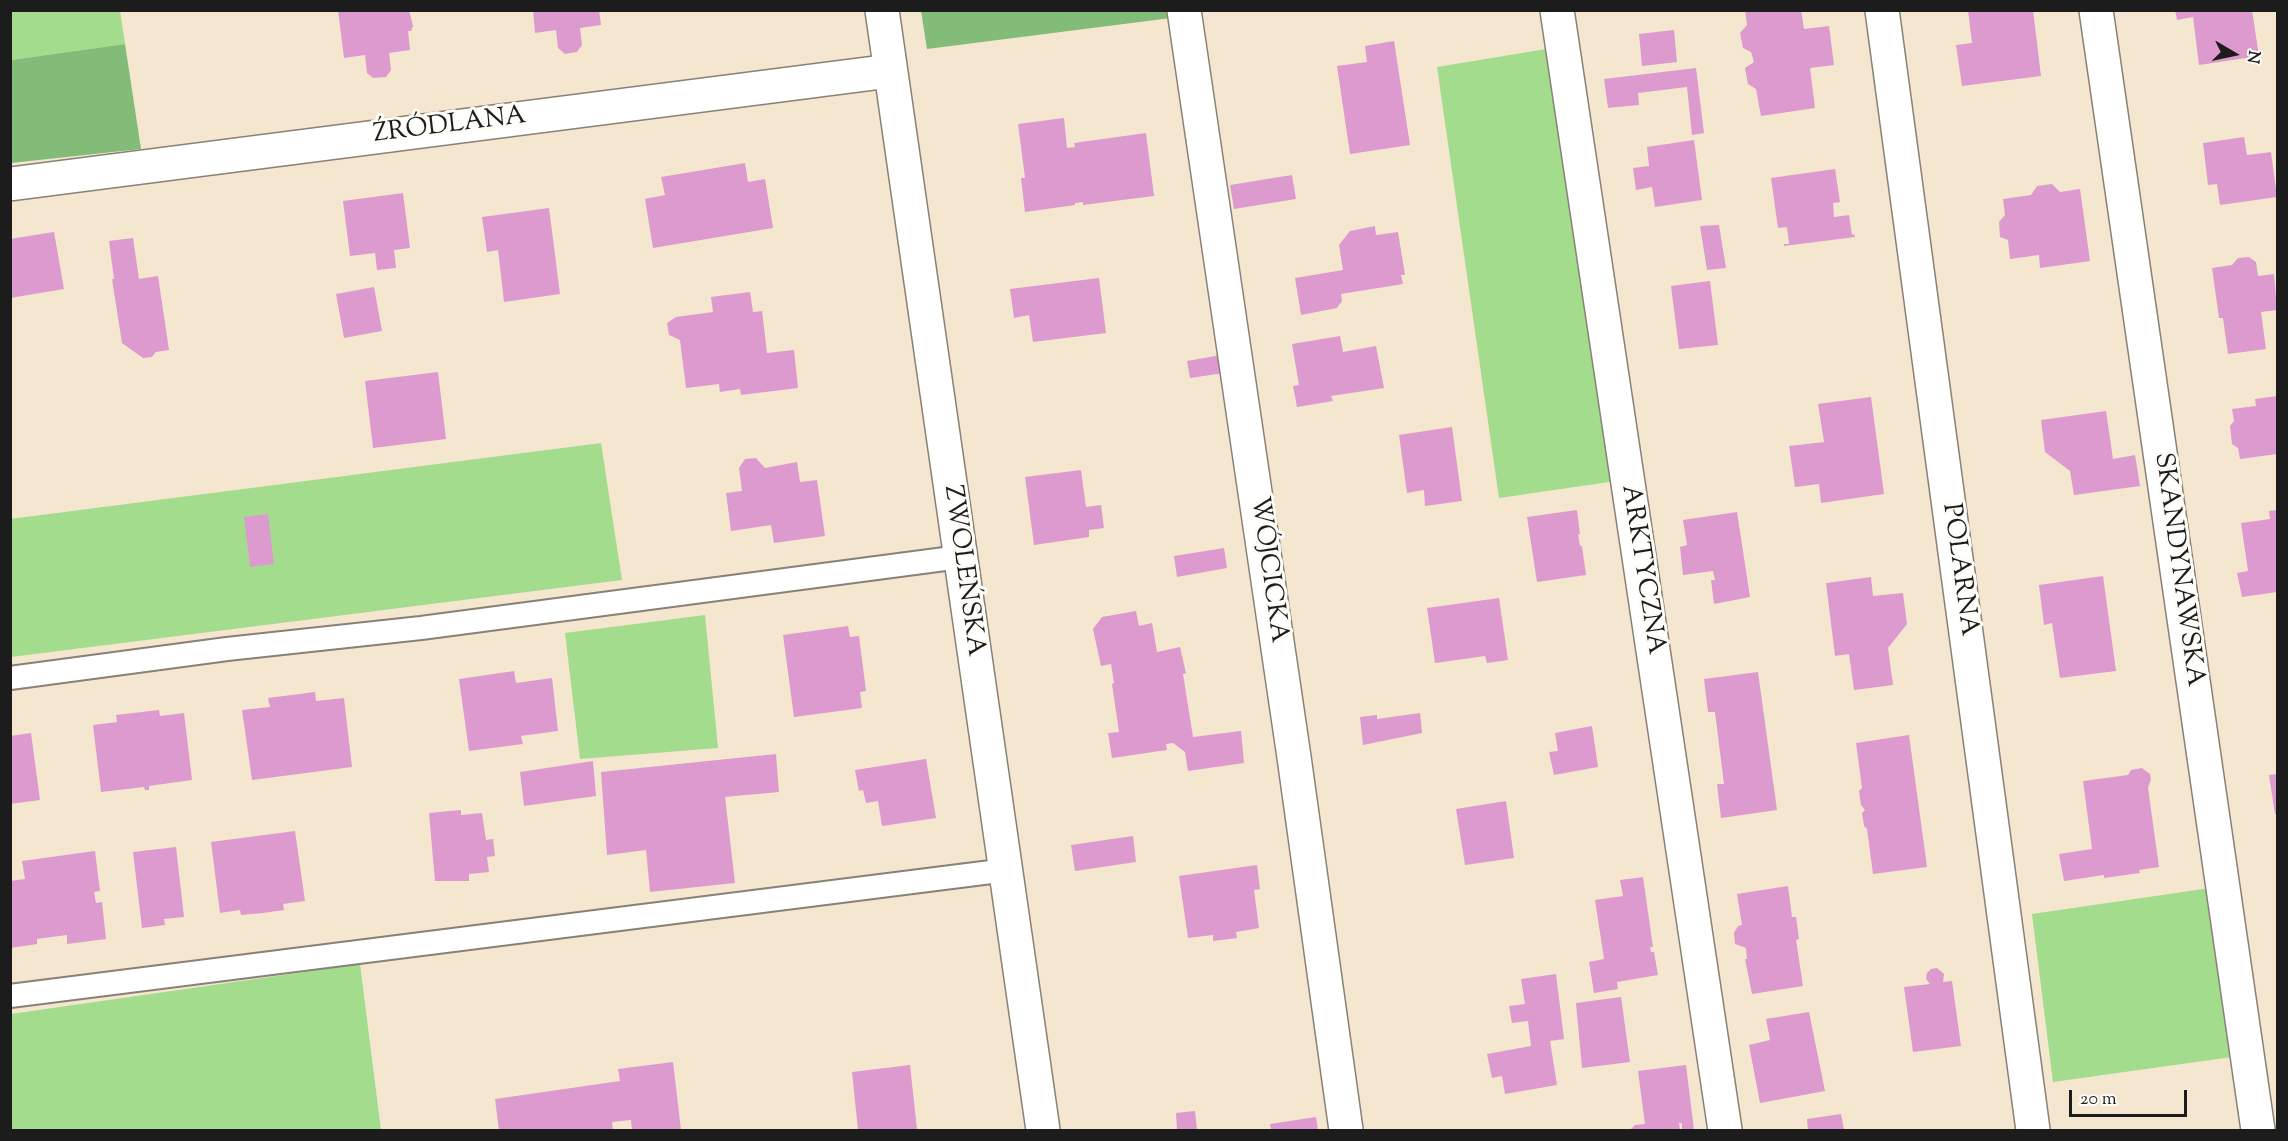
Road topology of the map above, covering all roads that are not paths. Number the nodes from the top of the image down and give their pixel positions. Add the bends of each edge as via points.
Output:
1 (882, 10) edge
2 (1184, 10) edge
3 (1557, 10) edge
4 (1882, 10) edge
5 (2096, 10) edge
6 (890, 71) junction
7 (10, 184) edge
8 (960, 557) junction
9 (10, 678) edge
10 (1007, 870) junction
11 (10, 996) edge
12 (1043, 1131) edge
13 (1346, 1131) edge
14 (1725, 1131) edge
15 (2033, 1131) edge
16 (2258, 1131) edge

1 - 6 street, ZWOLEŃSKA
2 - 13 street, WÓJCICKA
3 - 14 street, ARKTYCZNA
4 - 15 street, POLARNA
5 - 16 street, SKANDYNAWSKA
6 - 7 street, ŹRÓDLANA
6 - 8 street, ZWOLEŃSKA
8 - 9 lane
8 - 10 street, ZWOLEŃSKA
10 - 11 lane
10 - 12 street, ZWOLEŃSKA

